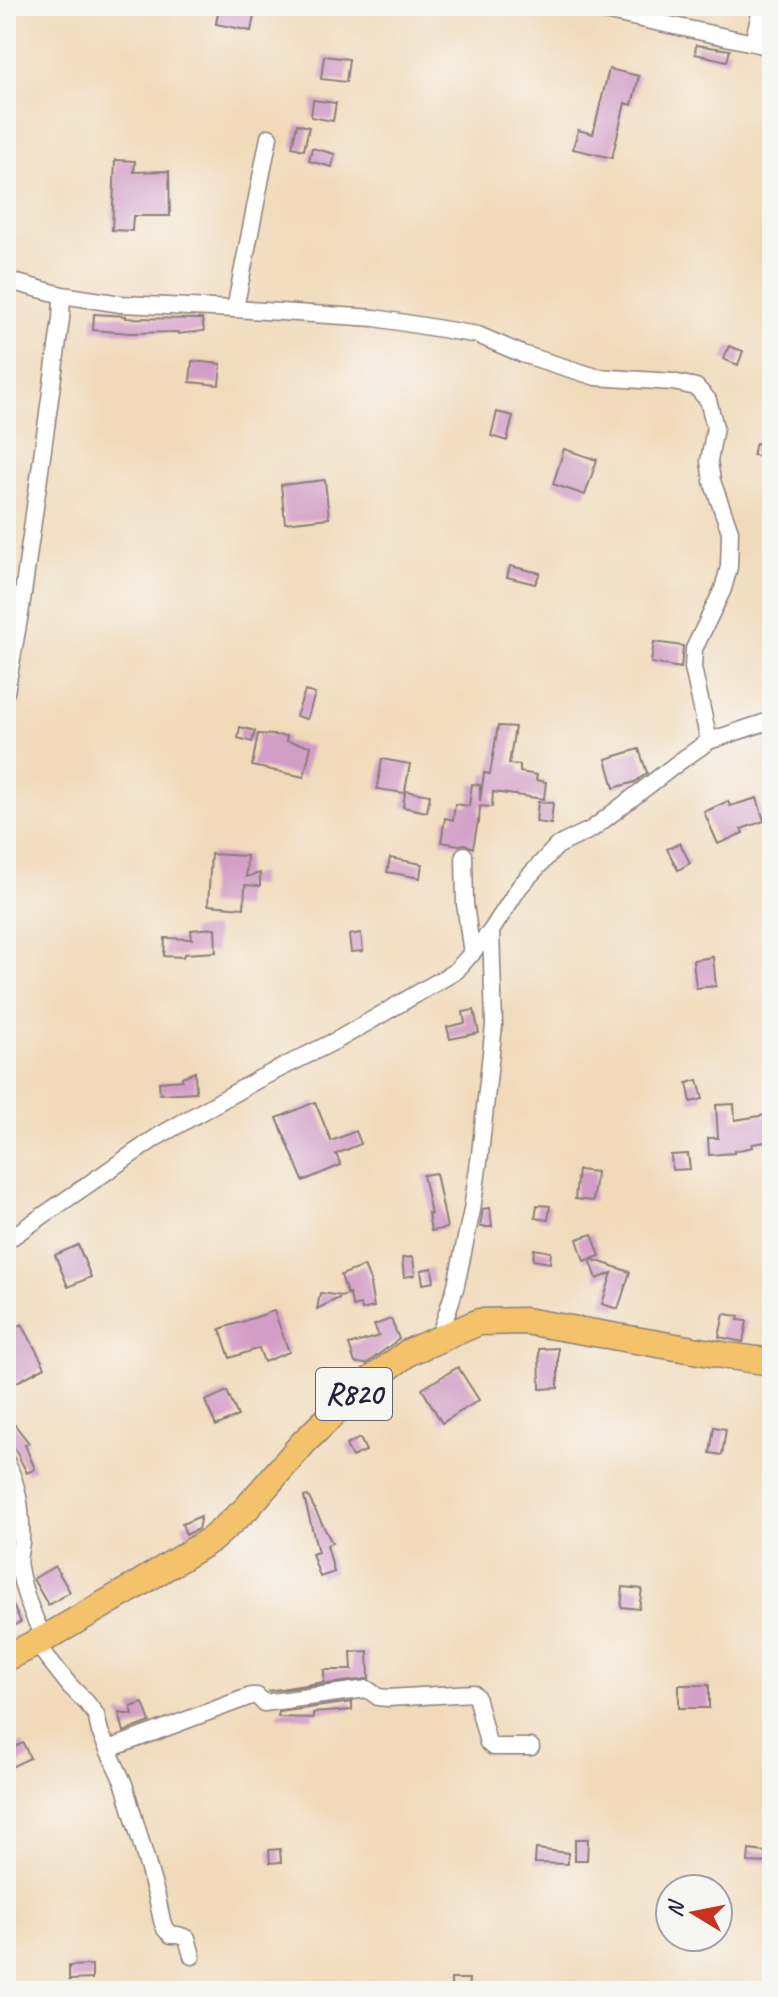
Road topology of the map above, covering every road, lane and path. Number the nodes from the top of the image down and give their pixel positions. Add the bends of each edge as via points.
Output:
1 (581, 6) edge
2 (762, 6) edge
3 (753, 42) junction
4 (772, 47) edge
5 (269, 137) dead end
6 (6, 280) edge
7 (62, 295) junction
8 (235, 309) junction
9 (6, 692) edge
10 (772, 720) edge
11 (709, 741) junction
12 (464, 855) dead end
13 (491, 931) junction
14 (472, 954) junction
15 (6, 1241) edge
16 (439, 1338) junction
17 (772, 1362) edge
18 (6, 1461) edge
19 (40, 1641) junction
20 (6, 1658) edge
21 (531, 1747) dead end
22 (109, 1749) junction
23 (192, 1956) dead end

1 - 3 street
2 - 3 street
3 - 4 street
5 - 8 street
6 - 7 street
7 - 8 street via 121,304
7 - 9 street
8 - 11 street via 375,318 478,335 596,377 696,387 708,400 715,427 709,461 730,531 723,589 694,649 693,668
10 - 11 street
11 - 13 street via 592,829 557,846 520,886
12 - 14 street
13 - 14 street
13 - 16 street via 494,1025 480,1154 456,1285
14 - 15 street via 456,971 391,1009 157,1137
16 - 17 main road, R820 via 479,1322 525,1321
16 - 19 main road, R820 via 409,1352 360,1388 212,1539
18 - 19 street via 20,1504 20,1574
19 - 20 main road, R820
19 - 22 street via 96,1715
21 - 22 street via 488,1743 473,1693 388,1698 367,1689 264,1703 251,1696
22 - 23 street via 165,1929 187,1938

